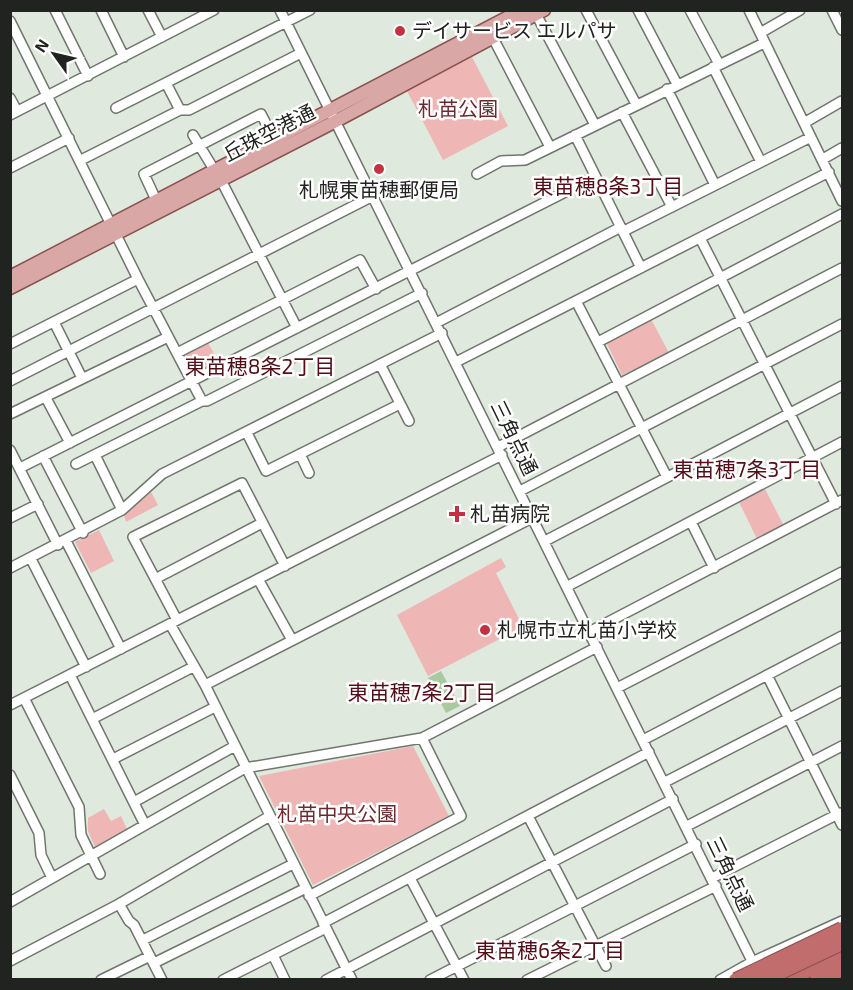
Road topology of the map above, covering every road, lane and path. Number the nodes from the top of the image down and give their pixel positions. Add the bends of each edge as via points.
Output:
1 (55, 10) edge
2 (101, 10) edge
3 (148, 10) edge
4 (214, 10) edge
5 (280, 10) edge
6 (310, 10) edge
7 (522, 10) edge
8 (586, 10) edge
9 (638, 10) edge
10 (690, 10) edge
11 (749, 10) edge
12 (800, 10) edge
13 (832, 10) edge
14 (540, 12) edge
15 (508, 19) edge
16 (10, 21) edge
17 (286, 23) junction
18 (843, 30) edge
19 (760, 33) junction
20 (162, 37) junction
21 (493, 38) junction
22 (764, 43) junction
23 (301, 53) junction
24 (124, 57) junction
25 (716, 66) junction
26 (88, 76) junction
27 (166, 83) junction
28 (677, 84) junction
29 (667, 89) junction
30 (48, 96) junction
31 (10, 98) edge
32 (843, 101) edge
33 (636, 104) junction
34 (116, 108) dead end
35 (180, 111) junction
36 (622, 112) junction
37 (14, 113) edge
38 (332, 117) junction
39 (804, 123) junction
40 (595, 125) junction
41 (194, 135) dead end
42 (575, 135) junction
43 (811, 137) junction
44 (69, 138) junction
45 (275, 141) junction
46 (199, 146) junction
47 (550, 147) junction
48 (843, 148) edge
49 (823, 159) junction
50 (81, 160) junction
51 (761, 162) junction
52 (10, 168) edge
53 (829, 172) junction
54 (477, 174) dead end
55 (217, 176) junction
56 (595, 177) junction
57 (715, 185) junction
58 (373, 196) junction
59 (843, 201) edge
60 (157, 202) junction
61 (672, 207) junction
62 (843, 214) edge
63 (114, 229) junction
64 (623, 229) junction
65 (700, 238) junction
66 (259, 255) junction
67 (641, 268) junction
68 (843, 268) edge
69 (411, 270) junction
70 (10, 277) edge
71 (720, 278) junction
72 (138, 279) junction
73 (10, 288) edge
74 (376, 289) junction
75 (422, 293) junction
76 (282, 299) junction
77 (576, 301) junction
78 (154, 308) junction
79 (742, 320) junction
80 (54, 322) junction
81 (436, 322) junction
82 (843, 324) edge
83 (297, 328) junction
84 (442, 333) junction
85 (168, 337) junction
86 (598, 342) junction
87 (10, 344) edge
88 (69, 352) junction
89 (177, 353) junction
90 (456, 362) junction
91 (380, 364) junction
92 (765, 364) junction
93 (82, 378) junction
94 (10, 381) edge
95 (193, 381) junction
96 (620, 383) junction
97 (843, 386) edge
98 (46, 398) junction
99 (202, 401) junction
100 (400, 404) junction
101 (790, 413) junction
102 (10, 414) edge
103 (409, 421) dead end
104 (643, 427) junction
105 (247, 433) junction
106 (843, 442) edge
107 (70, 443) junction
108 (10, 450) edge
109 (500, 451) junction
110 (95, 454) junction
111 (300, 454) junction
112 (43, 456) junction
113 (813, 458) junction
114 (76, 464) dead end
115 (16, 467) edge
116 (309, 473) dead end
117 (667, 477) junction
118 (520, 491) junction
119 (839, 502) edge
120 (38, 504) junction
121 (122, 510) junction
122 (10, 518) edge
123 (532, 518) junction
124 (691, 522) junction
125 (262, 523) junction
126 (83, 533) junction
127 (545, 541) junction
128 (62, 543) junction
129 (31, 558) junction
130 (285, 566) junction
131 (10, 568) edge
132 (714, 568) junction
133 (843, 572) edge
134 (156, 578) junction
135 (258, 579) junction
136 (568, 586) junction
137 (173, 622) junction
138 (589, 632) junction
139 (843, 636) edge
140 (292, 640) junction
141 (597, 647) junction
142 (121, 649) junction
143 (86, 667) junction
144 (193, 667) junction
145 (70, 675) junction
146 (767, 675) junction
147 (205, 685) junction
148 (617, 688) junction
149 (843, 691) edge
150 (24, 698) junction
151 (10, 705) edge
152 (215, 707) junction
153 (789, 718) junction
154 (92, 719) junction
155 (422, 738) junction
156 (643, 740) junction
157 (235, 746) junction
158 (843, 746) edge
159 (650, 752) junction
160 (112, 759) junction
161 (811, 762) junction
162 (245, 768) junction
163 (10, 775) edge
164 (665, 782) junction
165 (673, 799) junction
166 (135, 801) junction
167 (840, 814) edge
168 (270, 816) junction
169 (528, 816) junction
170 (146, 825) junction
171 (843, 825) edge
172 (687, 826) junction
173 (696, 844) junction
174 (91, 856) junction
175 (552, 862) junction
176 (293, 864) junction
177 (100, 874) dead end
178 (52, 878) junction
179 (410, 878) junction
180 (714, 882) junction
181 (308, 892) junction
182 (10, 902) edge
183 (119, 904) junction
184 (576, 906) junction
185 (843, 921) edge
186 (435, 923) junction
187 (325, 926) junction
188 (843, 929) edge
189 (143, 940) junction
190 (843, 944) edge
191 (596, 945) junction
192 (843, 954) edge
193 (273, 955) junction
194 (152, 959) junction
195 (843, 960) edge
196 (10, 961) edge
197 (752, 962) junction
198 (457, 966) junction
199 (606, 966) dead end
200 (347, 969) junction
201 (843, 969) edge
202 (227, 979) edge
203 (761, 979) edge
204 (101, 980) edge
205 (162, 980) edge
206 (285, 980) edge
207 (326, 980) edge
208 (352, 980) edge
209 (430, 980) edge
210 (464, 980) edge
211 (527, 980) edge
212 (720, 980) edge
213 (736, 980) edge
214 (787, 980) edge
215 (801, 980) edge
216 (817, 980) edge

1 - 26 street
2 - 24 street
3 - 20 street
4 - 20 street
5 - 17 street, 三角点通
6 - 17 street
7 - 15 main road, 丘珠空港通
8 - 33 street
9 - 28 street
10 - 25 street
11 - 19 street
12 - 19 street
13 - 18 street
14 - 15 main road, 丘珠空港通
14 - 40 street
15 - 21 main road, 丘珠空港通
15 - 38 main road, 丘珠空港通
16 - 30 street
17 - 23 street, 三角点通
17 - 27 street
19 - 22 street
20 - 24 street
21 - 38 main road, 丘珠空港通
21 - 47 street
22 - 25 street
22 - 39 street
23 - 35 street
23 - 38 street, 三角点通
24 - 26 street
25 - 28 street
25 - 51 street
26 - 30 street
27 - 34 street
27 - 35 street
28 - 29 street
29 - 33 street
29 - 57 street
30 - 37 street
30 - 44 street
31 - 37 street
32 - 39 street
33 - 36 street
35 - 50 street
36 - 40 street
36 - 61 street
38 - 45 main road, 丘珠空港通
38 - 55 main road, 丘珠空港通
38 - 58 street, 三角点通
39 - 43 street
40 - 42 street
41 - 46 street
42 - 47 street
42 - 56 street
43 - 49 street
43 - 51 street
44 - 50 street
44 - 52 street
45 - 46 street via 261,114
45 - 55 main road, 丘珠空港通
46 - 55 street
46 - 60 street via 144,174
47 - 54 street via 525,160 501,160
48 - 49 street
49 - 53 street
50 - 63 street
51 - 57 street
53 - 59 street
53 - 65 street
55 - 60 main road, 丘珠空港通
55 - 63 main road, 丘珠空港通
55 - 66 street
56 - 64 street
56 - 69 street
57 - 61 street
58 - 66 street
58 - 69 street, 三角点通
60 - 63 main road, 丘珠空港通
61 - 64 street
62 - 71 street
63 - 70 main road, 丘珠空港通
63 - 72 street
63 - 73 main road, 丘珠空港通
64 - 67 street
64 - 81 street
65 - 67 street
65 - 71 street
66 - 76 street
66 - 78 street
67 - 77 street
68 - 79 street
69 - 74 street
69 - 75 street, 三角点通
71 - 79 street
71 - 86 street
72 - 78 street
72 - 80 street
74 - 76 street via 360,260
74 - 83 street
75 - 81 street, 三角点通
75 - 99 street via 207,402
76 - 83 street
76 - 89 street
77 - 86 street
77 - 90 street
78 - 85 street
78 - 88 street
79 - 92 street
79 - 96 street
80 - 87 street
80 - 88 street
81 - 84 street, 三角点通
82 - 92 street
83 - 95 street
84 - 90 street, 三角点通
84 - 91 street
85 - 89 street
85 - 93 street
86 - 96 street
88 - 93 street
88 - 94 street
89 - 95 street
90 - 109 street, 三角点通
91 - 100 street
91 - 105 street
92 - 101 street
92 - 104 street
93 - 98 street
95 - 99 street
95 - 107 street
96 - 104 street
96 - 109 street
97 - 101 street
98 - 102 street
98 - 107 street
99 - 110 street
100 - 103 street
100 - 111 street
101 - 113 street
101 - 117 street
104 - 117 street
104 - 118 street
105 - 111 street via 266,471
105 - 121 street via 162,474
106 - 113 street
107 - 112 street
108 - 115 street
109 - 118 street, 三角点通
109 - 130 street
110 - 114 street
110 - 121 street
111 - 116 street
112 - 115 street
112 - 126 street
113 - 119 street
113 - 124 street
115 - 120 street
117 - 127 street
118 - 123 street, 三角点通
119 - 132 street
120 - 122 street
120 - 128 street
121 - 126 street
123 - 127 street, 三角点通
123 - 140 street
124 - 132 street
124 - 136 street
125 - 130 street
125 - 134 street
125 - 134 street via 242,483 134,537
126 - 128 street
127 - 136 street, 三角点通
128 - 129 street
128 - 142 street
129 - 131 street
129 - 143 street
130 - 135 street
132 - 138 street
133 - 148 street
134 - 137 street
135 - 137 street
135 - 140 street
136 - 138 street, 三角点通
137 - 142 street
137 - 144 street
138 - 141 street, 三角点通
139 - 146 street
140 - 147 street
141 - 148 street, 三角点通
141 - 155 street
142 - 143 street
143 - 145 street
144 - 147 street
144 - 154 street
145 - 150 street
145 - 154 street
146 - 153 street
146 - 156 street
147 - 152 street
148 - 156 street, 三角点通
149 - 153 street
150 - 151 street
150 - 174 street via 79,807 81,835
152 - 157 street
152 - 160 street
153 - 161 street
153 - 164 street
154 - 160 street
155 - 162 street
155 - 181 street via 461,816
156 - 159 street, 三角点通
157 - 162 street
157 - 166 street
158 - 161 street
159 - 164 street, 三角点通
159 - 169 street
160 - 166 street
161 - 167 street
161 - 172 street
162 - 168 street
162 - 170 street
163 - 178 street via 39,833 41,855
164 - 165 street, 三角点通
165 - 172 street, 三角点通
165 - 175 street
166 - 170 street
167 - 171 street
167 - 180 street
168 - 176 street
168 - 183 street
169 - 175 street
169 - 179 street
170 - 174 street
172 - 173 street, 三角点通
173 - 180 street, 三角点通
173 - 184 street
174 - 177 street
174 - 178 street
175 - 184 street
175 - 186 street
176 - 181 street
176 - 189 street
178 - 182 street
179 - 186 street
179 - 187 street
180 - 191 street
180 - 197 street, 三角点通
181 - 187 street
181 - 194 street
183 - 189 street
183 - 196 street
184 - 191 street
184 - 198 street
185 - 197 street
186 - 198 street
186 - 200 street
187 - 193 street
187 - 200 street
188 - 213 highway, bridge
189 - 194 street
190 - 203 highway, bridge
191 - 199 street
191 - 211 street
192 - 214 highway
193 - 202 street
193 - 206 street
194 - 204 street
194 - 205 street
195 - 215 highway
197 - 203 street, 三角点通
197 - 212 street
198 - 209 street
198 - 210 street
200 - 207 street
200 - 208 street
201 - 216 highway

